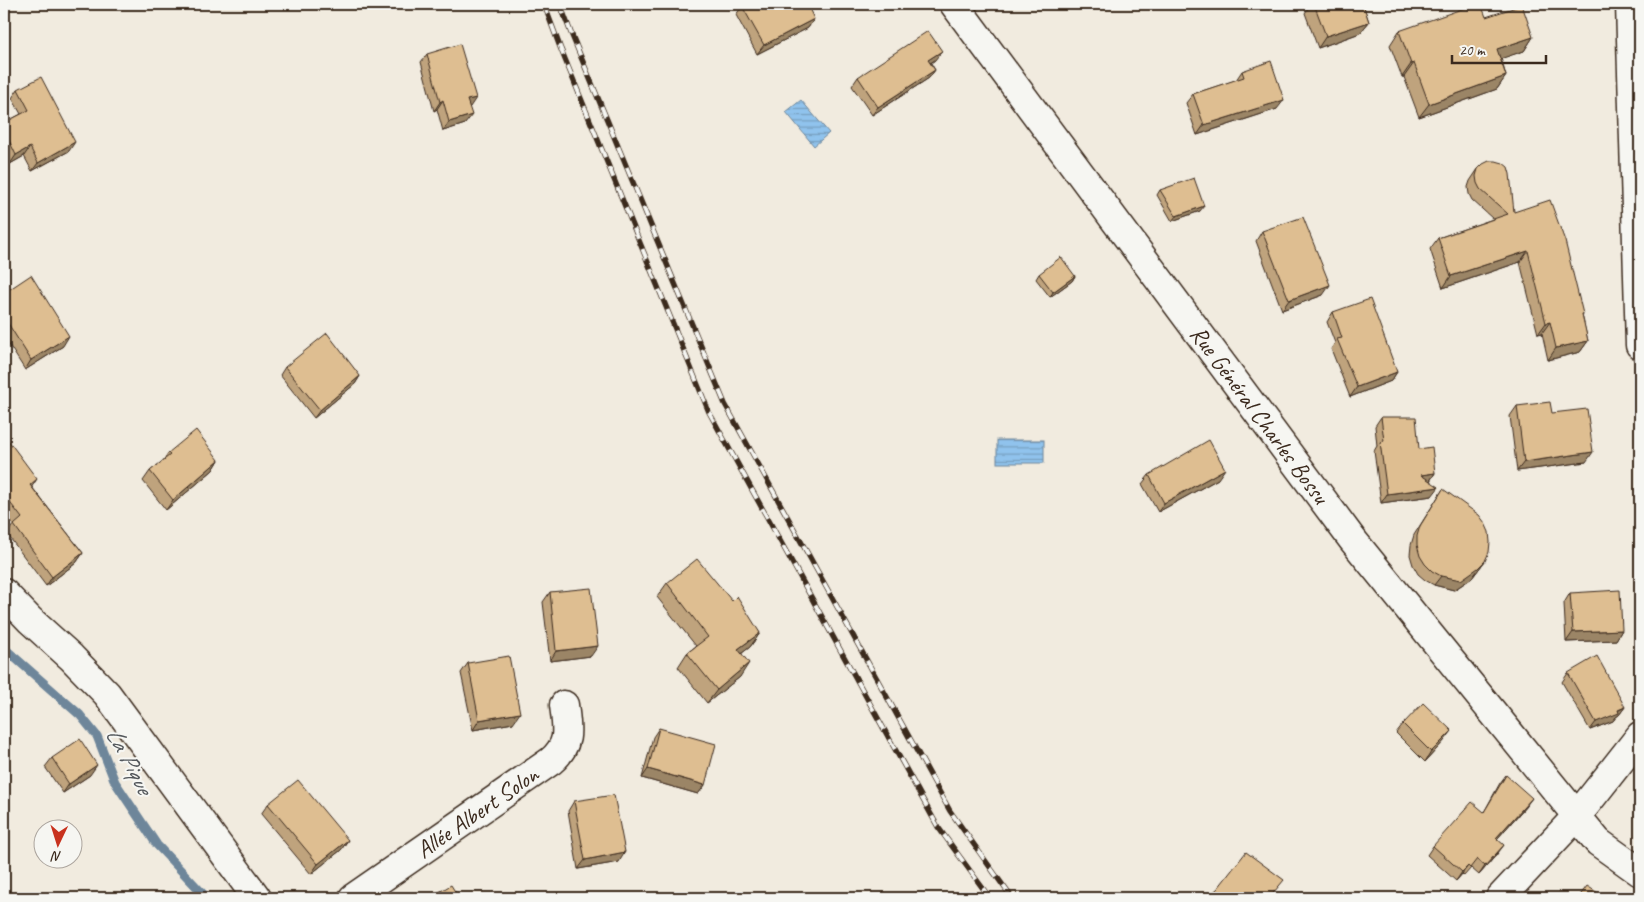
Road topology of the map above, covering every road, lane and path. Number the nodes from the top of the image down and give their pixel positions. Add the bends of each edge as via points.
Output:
1 (954, 4) edge
2 (1630, 4) edge
3 (1640, 345) edge
4 (4, 593) edge
5 (564, 705) dead end
6 (1640, 736) edge
7 (1577, 816) junction
8 (1640, 872) edge
9 (256, 898) edge
10 (354, 898) edge
11 (1500, 898) edge

1 - 7 street, Rue Général Charles Bossu via 1352,540
2 - 3 street
4 - 9 street via 107,694
5 - 10 street, Allée Albert Solon via 566,738 559,754
6 - 7 street
7 - 8 street, Rue Général Charles Bossu via 1598,842
7 - 11 street

